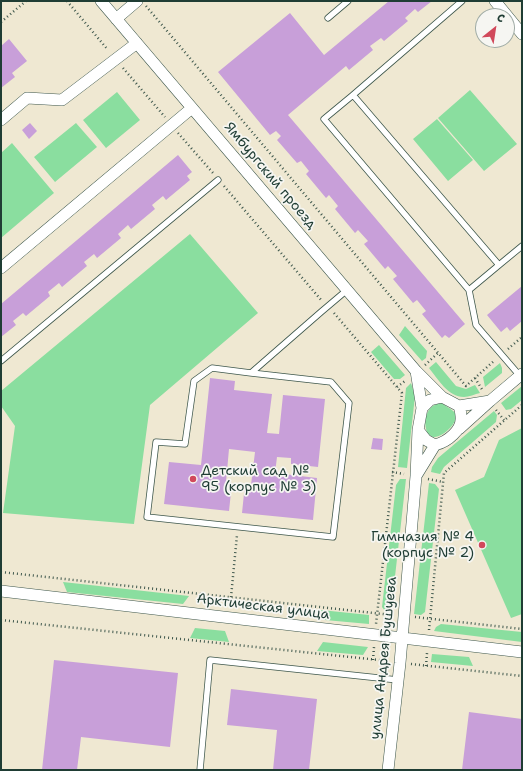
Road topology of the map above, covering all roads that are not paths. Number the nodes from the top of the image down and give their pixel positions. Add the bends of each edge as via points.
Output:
1 (101, 1) edge
2 (137, 1) edge
3 (348, 1) edge
4 (462, 1) edge
5 (496, 2) edge
6 (328, 18) dead end
7 (116, 19) junction
8 (522, 34) edge
9 (138, 43) junction
10 (353, 95) junction
11 (192, 108) junction
12 (1, 120) edge
13 (218, 180) road end
14 (522, 246) edge
15 (499, 265) junction
16 (1, 268) edge
17 (347, 290) junction
18 (469, 290) junction
19 (1, 361) edge
20 (416, 371) junction
21 (252, 373) junction
22 (521, 375) edge
23 (442, 396) junction
24 (490, 401) junction
25 (459, 406) junction
26 (422, 408) junction
27 (418, 430) junction
28 (457, 431) junction
29 (435, 445) junction
30 (416, 476) junction
31 (1, 591) edge
32 (402, 639) junction
33 (522, 652) edge
34 (398, 680) junction
35 (200, 770) edge
36 (388, 770) edge

1 - 7 street, Ямбургский проезд
2 - 7 street
3 - 6 lane
4 - 10 lane
5 - 8 street
7 - 9 street, Ямбургский проезд
9 - 11 street, Ямбургский проезд
9 - 12 street via 62,100 27,98
10 - 15 lane
10 - 18 lane via 324,120
11 - 16 street
11 - 17 street, Ямбургский проезд
13 - 19 lane
14 - 15 lane
15 - 18 lane
17 - 20 street, Ямбургский проезд
17 - 21 lane
18 - 22 lane via 476,325
20 - 23 street, Ямбургский проезд
20 - 26 street
21 - 21 lane via 331,382 349,403 333,536 147,517 156,442 185,444 194,381 212,368
22 - 24 street
23 - 25 street
23 - 26 street via 430,400
24 - 25 street
24 - 28 street
25 - 28 street via 462,417
26 - 27 street
27 - 29 street via 426,440
27 - 30 street, улица Андрея Бушуева
28 - 29 street via 443,443
29 - 30 street
30 - 32 street, улица Андрея Бушуева
31 - 32 street, Арктическая улица
32 - 33 street, Арктическая улица
32 - 34 street, улица Андрея Бушуева
34 - 35 lane via 210,660
34 - 36 street, улица Андрея Бушуева

